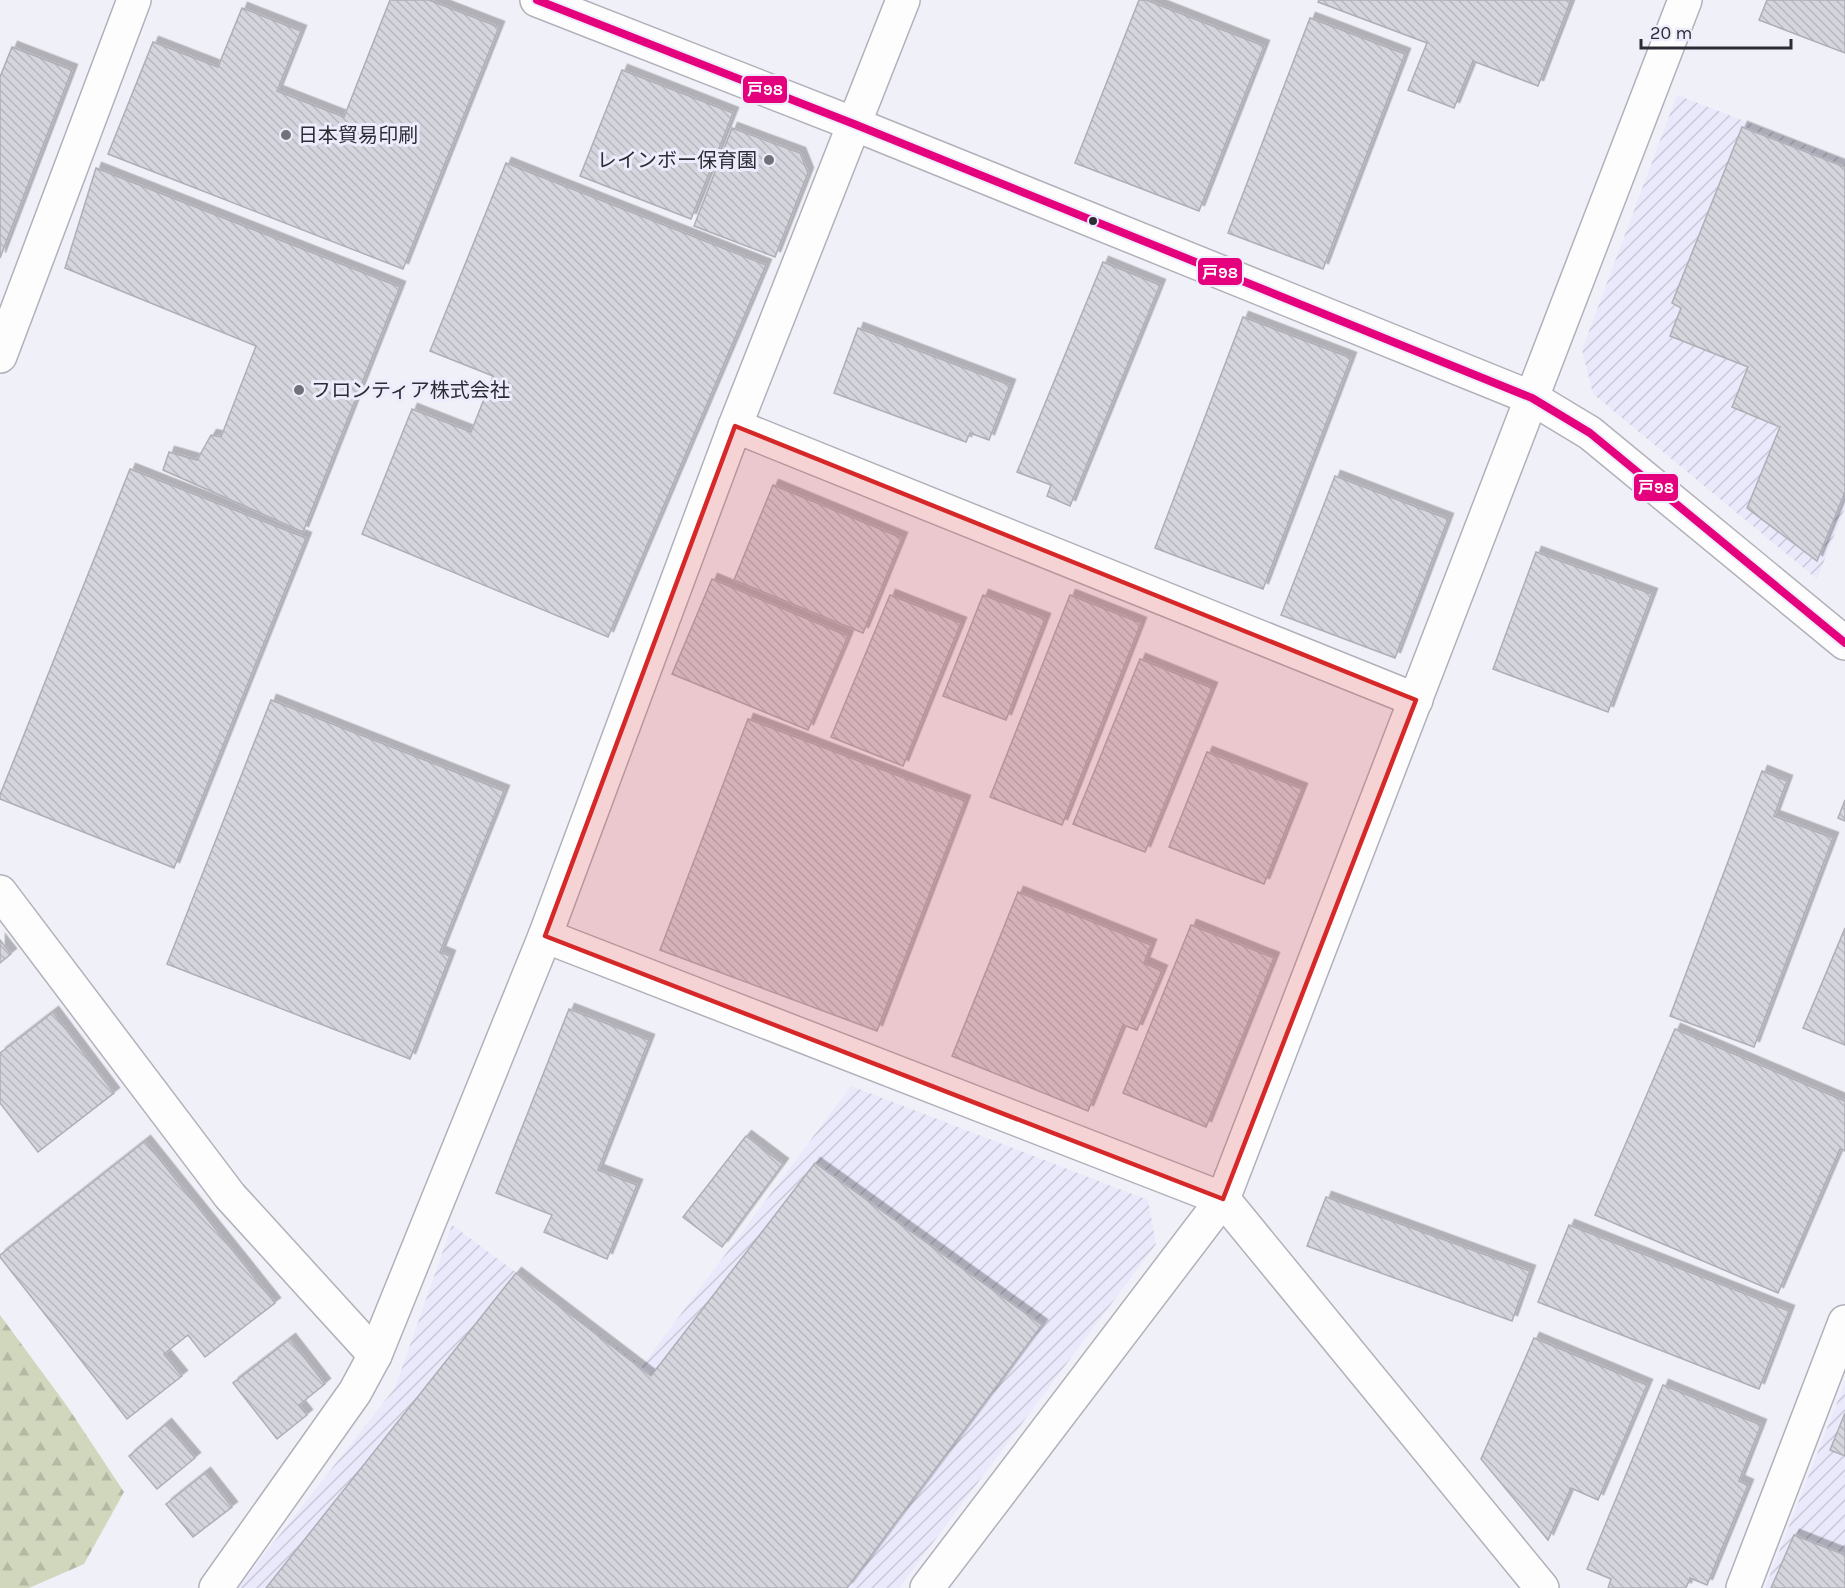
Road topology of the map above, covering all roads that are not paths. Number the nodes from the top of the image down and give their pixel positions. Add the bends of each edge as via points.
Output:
1 (134, 0) edge
2 (537, 0) edge
3 (903, 0) edge
4 (1685, 0) edge
5 (854, 124) junction
6 (0, 356) edge
7 (1532, 398) junction
8 (735, 426) junction
9 (1845, 643) edge
10 (1416, 700) junction
11 (0, 892) edge
12 (545, 936) junction
13 (1223, 1199) junction
14 (1845, 1322) edge
15 (375, 1355) junction
16 (216, 1588) edge
17 (927, 1588) edge
18 (1542, 1588) edge
19 (1743, 1588) edge

1 - 6 street
2 - 5 street
3 - 5 street
4 - 7 street
5 - 7 street
5 - 8 street
7 - 9 street via 1590,433
7 - 10 street
8 - 10 street
8 - 12 street
10 - 13 street
11 - 15 street via 230,1197
12 - 13 street
12 - 15 street
13 - 17 street
13 - 18 street
14 - 19 street
15 - 16 street via 355,1392

